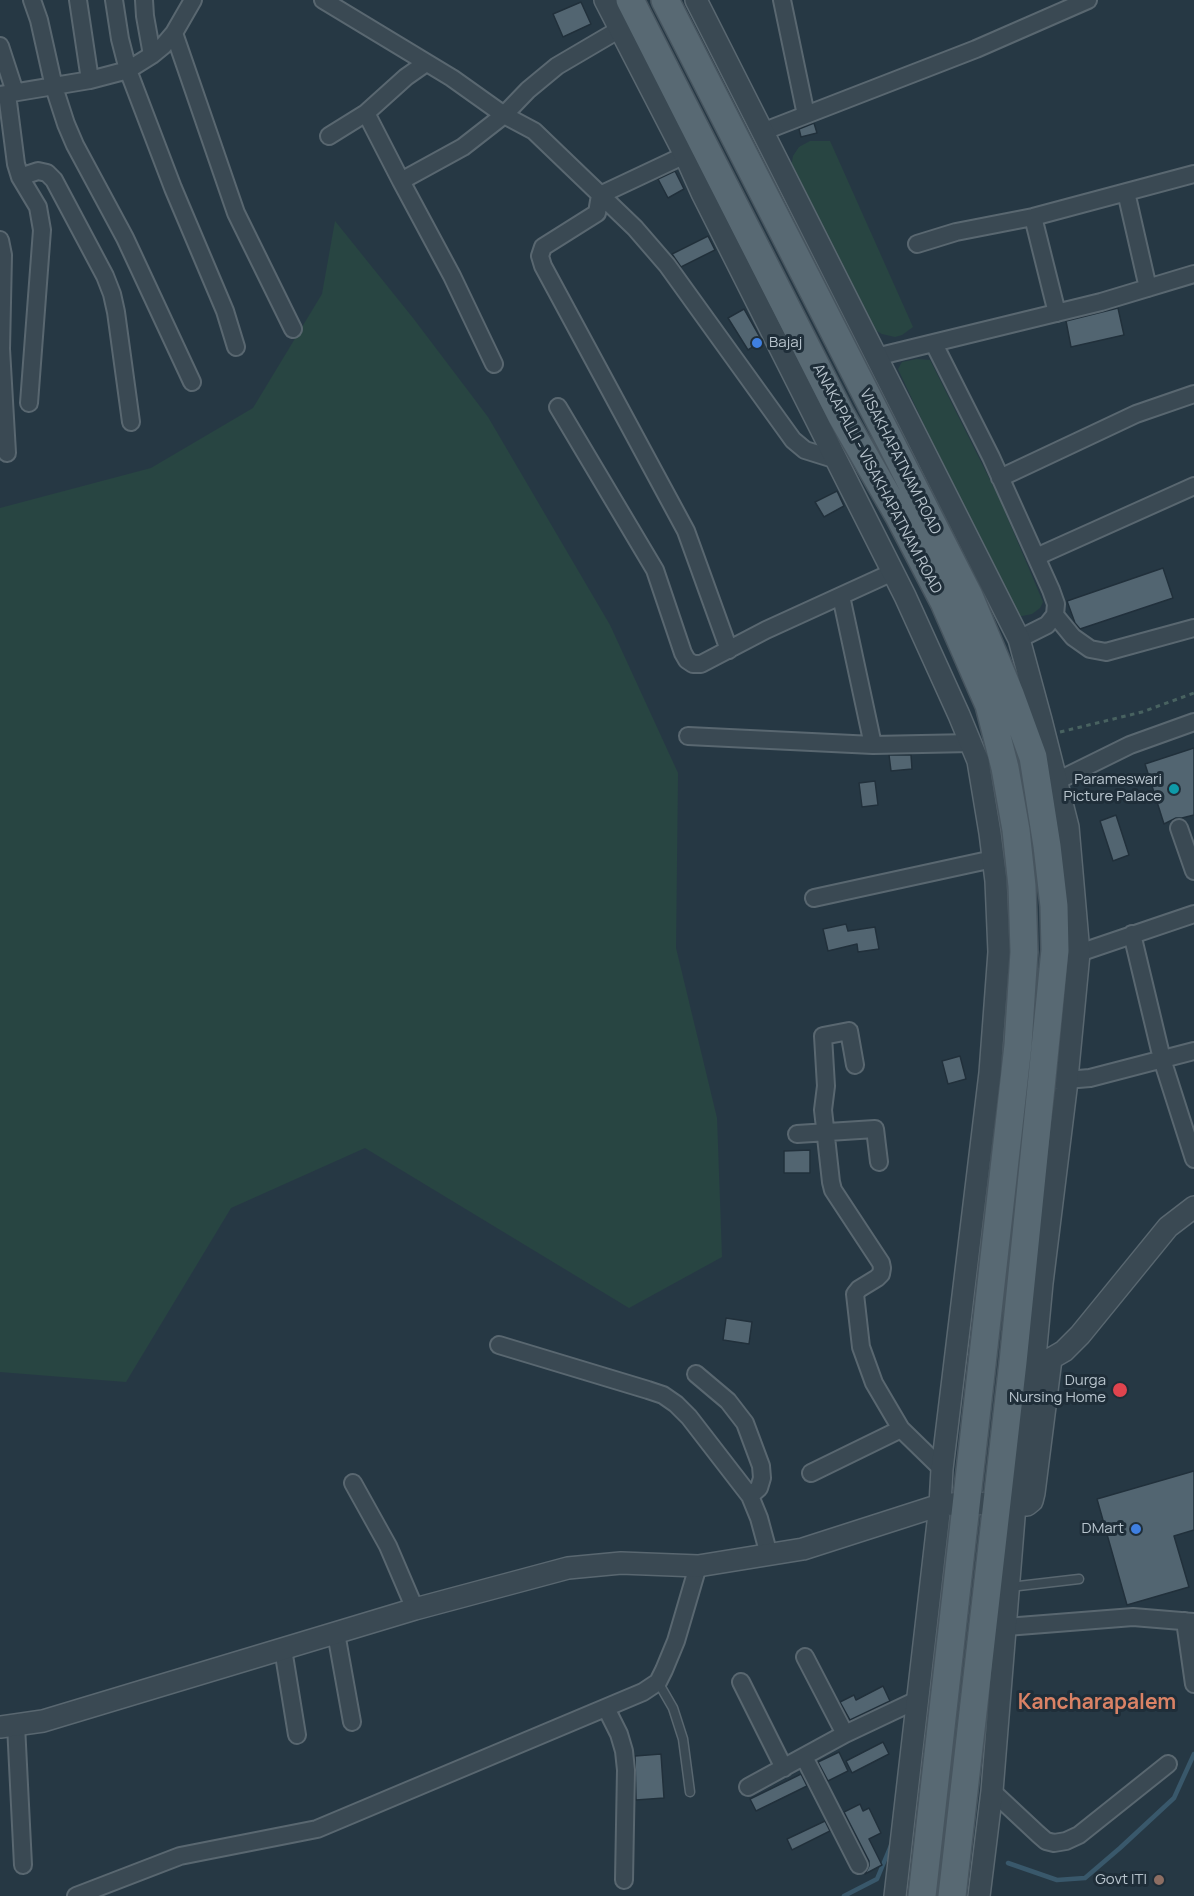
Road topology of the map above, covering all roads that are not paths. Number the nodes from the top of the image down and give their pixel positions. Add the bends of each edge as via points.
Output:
1 (33, 0) edge
2 (78, 0) edge
3 (114, 0) edge
4 (144, 0) edge
5 (193, 0) edge
6 (323, 0) edge
7 (605, 0) edge
8 (630, 0) edge
9 (665, 0) edge
10 (696, 0) edge
11 (782, 0) edge
12 (1088, 0) edge
13 (1055, 7) edge
14 (620, 29) junction
15 (174, 33) junction
16 (0, 46) edge
17 (152, 55) junction
18 (426, 63) junction
19 (128, 70) junction
20 (90, 80) junction
21 (54, 87) junction
22 (7, 94) edge
23 (366, 113) junction
24 (504, 115) junction
25 (807, 116) junction
26 (762, 132) junction
27 (329, 136) dead end
28 (686, 156) junction
29 (1194, 174) edge
30 (20, 177) junction
31 (401, 181) junction
32 (1126, 192) junction
33 (600, 195) junction
34 (1033, 217) junction
35 (0, 240) edge
36 (917, 244) dead end
37 (1194, 274) edge
38 (1148, 288) junction
39 (1057, 313) junction
40 (293, 329) dead end
41 (934, 344) junction
42 (236, 347) dead end
43 (876, 357) junction
44 (494, 364) dead end
45 (192, 382) dead end
46 (1194, 394) edge
47 (29, 403) dead end
48 (558, 407) dead end
49 (131, 422) dead end
50 (7, 453) dead end
51 (837, 460) junction
52 (1000, 478) junction
53 (1194, 486) edge
54 (1036, 557) junction
55 (893, 572) junction
56 (841, 596) junction
57 (1055, 615) junction
58 (1194, 628) edge
59 (1019, 639) junction
60 (729, 650) junction
61 (1194, 722) edge
62 (688, 736) dead end
63 (971, 743) junction
64 (873, 745) junction
65 (1056, 782) junction
66 (1179, 828) dead end
67 (993, 859) junction
68 (1194, 871) edge
69 (813, 898) dead end
70 (1194, 914) edge
71 (1132, 934) junction
72 (1012, 952) junction
73 (1067, 952) junction
74 (1194, 1051) edge
75 (1162, 1059) junction
76 (855, 1065) dead end
77 (1066, 1080) junction
78 (826, 1132) junction
79 (797, 1134) dead end
80 (1194, 1159) edge
81 (879, 1162) dead end
82 (1194, 1207) edge
83 (499, 1345) dead end
84 (1042, 1364) junction
85 (696, 1374) dead end
86 (901, 1429) junction
87 (942, 1469) junction
88 (811, 1473) dead end
89 (353, 1484) dead end
90 (750, 1496) junction
91 (953, 1504) junction
92 (1006, 1504) junction
93 (769, 1555) junction
94 (698, 1566) junction
95 (1079, 1579) dead end
96 (1009, 1587) junction
97 (415, 1609) junction
98 (1189, 1621) edge
99 (1006, 1627) junction
100 (336, 1633) junction
101 (283, 1648) junction
102 (805, 1657) dead end
103 (658, 1682) junction
104 (741, 1682) dead end
105 (1194, 1684) edge
106 (919, 1698) junction
107 (606, 1708) junction
108 (352, 1722) dead end
109 (8, 1726) edge
110 (845, 1734) junction
111 (297, 1735) dead end
112 (804, 1757) junction
113 (1168, 1764) dead end
114 (784, 1768) junction
115 (748, 1787) dead end
116 (992, 1791) junction
117 (690, 1792) dead end
118 (22, 1865) dead end
119 (859, 1865) dead end
120 (624, 1880) dead end
121 (76, 1896) edge
122 (895, 1896) edge
123 (922, 1896) edge
124 (952, 1896) edge
125 (979, 1896) edge

1 - 21 street
2 - 20 street
3 - 19 street
4 - 17 street
5 - 15 street
6 - 18 street
7 - 14 street
8 - 72 main road, ANAKAPALLI - VISAKHAPATNAM ROAD via 841,415 944,602 989,705 1005,768 1022,886
9 - 73 main road, VISAKHAPATNAM ROAD via 969,596 1033,757 1054,906
10 - 26 street
11 - 25 street
12 - 13 street
13 - 25 street via 976,50
14 - 24 street via 557,66
14 - 28 street
15 - 17 street
15 - 40 street via 236,213
16 - 22 street
17 - 19 street
18 - 23 street
18 - 24 street
19 - 20 street
19 - 42 street
20 - 21 street
21 - 22 street
21 - 45 street via 75,145 125,238
22 - 30 street
23 - 27 street
23 - 31 street
24 - 31 street via 463,147
24 - 33 street via 534,131
25 - 26 street
26 - 43 street
28 - 33 street
28 - 51 street
29 - 32 street
30 - 47 street via 38,207 42,231
30 - 49 street via 38,171 54,180 105,276 116,312
31 - 44 street
32 - 34 street
32 - 38 street
33 - 51 street via 668,264 793,440 805,450
33 - 60 street via 597,213 543,247 540,256 686,531
34 - 36 street
34 - 39 street
35 - 50 street
37 - 38 street
38 - 39 street
39 - 41 street
41 - 43 street
41 - 52 street
43 - 59 street
46 - 52 street via 1136,414
48 - 60 street via 654,570 687,660 700,664
51 - 55 street
52 - 54 street
53 - 54 street
54 - 57 street via 1056,604
55 - 56 street
55 - 63 street
56 - 60 street
56 - 64 street
57 - 58 street via 1073,637 1090,649 1106,652
57 - 59 street via 1047,625
59 - 65 street
61 - 65 street via 1130,745
62 - 64 street
63 - 64 street
63 - 67 street via 978,762
65 - 73 street via 1068,827
66 - 68 street
67 - 69 street
67 - 72 street
70 - 71 street
71 - 73 street
71 - 75 street
72 - 87 street via 990,1073
72 - 91 main road, ANAKAPALLI - VISAKHAPATNAM ROAD via 1018,1046
73 - 77 street
73 - 92 main road, VISAKHAPATNAM ROAD via 1014,1351
74 - 75 street
75 - 77 street via 1090,1078
75 - 80 street
76 - 78 street via 849,1031 823,1036
77 - 84 street via 1042,1283
78 - 79 street
78 - 81 street via 875,1129
78 - 86 street via 833,1190 881,1263 881,1274 859,1289 855,1301 863,1356
82 - 84 street via 1168,1227 1080,1335 1064,1351
83 - 90 street via 663,1395 689,1417
84 - 92 street
85 - 90 street via 728,1401 745,1424 762,1478 759,1488
86 - 87 street
86 - 88 street
87 - 91 street
89 - 97 street via 388,1546
90 - 93 street
91 - 92 street
91 - 93 street via 803,1549
91 - 106 street
91 - 123 main road, ANAKAPALLI - VISAKHAPATNAM ROAD
92 - 96 street
92 - 124 main road, VISAKHAPATNAM ROAD
93 - 94 street
94 - 97 street via 621,1563 568,1568
94 - 103 street via 676,1641
95 - 96 lane
96 - 99 street
97 - 100 street
98 - 99 street via 1132,1617
98 - 105 street
99 - 116 street
100 - 101 street
100 - 108 street
101 - 109 street via 43,1721
101 - 111 street
102 - 110 street
103 - 107 street
103 - 117 lane via 673,1708 683,1738
104 - 114 street
106 - 110 street
106 - 122 street
107 - 120 street via 624,1751
107 - 121 street via 317,1829 180,1856
109 - 118 street
110 - 112 street
112 - 114 street
112 - 119 street
113 - 116 street via 1079,1835 1054,1843 1046,1841
114 - 115 street
116 - 125 street

